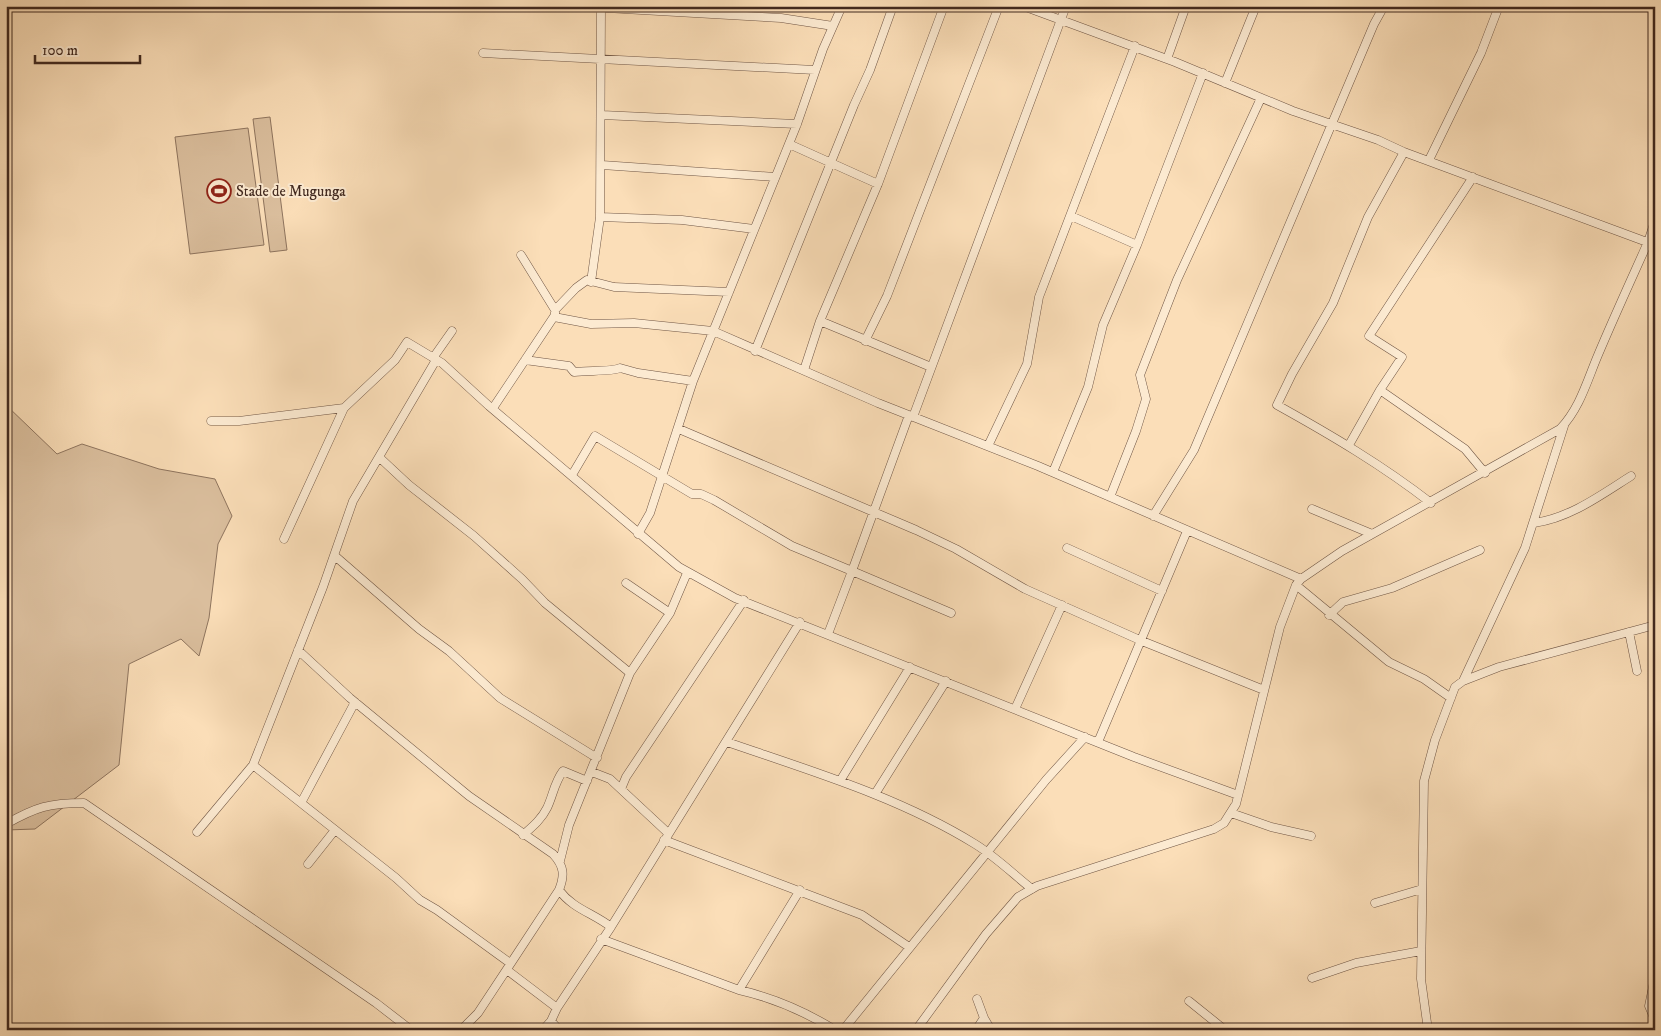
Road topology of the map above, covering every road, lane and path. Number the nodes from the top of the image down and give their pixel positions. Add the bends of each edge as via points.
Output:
1 (572, 6) edge
2 (842, 6) edge
3 (893, 6) edge
4 (944, 6) edge
5 (999, 6) edge
6 (1023, 6) edge
7 (1066, 6) edge
8 (1186, 6) edge
9 (1256, 6) edge
10 (1384, 6) edge
11 (1499, 6) edge
12 (601, 7) edge
13 (1061, 20) junction
14 (833, 26) junction
15 (1134, 46) junction
16 (483, 53) dead end
17 (600, 58) junction
18 (1167, 58) junction
19 (815, 70) junction
20 (1203, 73) junction
21 (1225, 83) junction
22 (1261, 98) junction
23 (602, 115) junction
24 (797, 124) junction
25 (1332, 124) junction
26 (789, 144) junction
27 (1404, 152) junction
28 (1429, 160) junction
29 (832, 163) junction
30 (602, 165) junction
31 (775, 178) junction
32 (1473, 178) junction
33 (878, 184) junction
34 (1070, 216) junction
35 (600, 218) junction
36 (1655, 220) edge
37 (754, 229) junction
38 (1651, 243) edge
39 (1137, 244) junction
40 (520, 255) dead end
41 (591, 282) junction
42 (729, 292) junction
43 (554, 314) junction
44 (820, 321) junction
45 (713, 331) junction
46 (452, 332) dead end
47 (865, 340) junction
48 (755, 351) junction
49 (435, 359) junction
50 (525, 360) junction
51 (931, 367) junction
52 (804, 370) junction
53 (693, 381) junction
54 (1380, 390) junction
55 (344, 408) junction
56 (493, 408) junction
57 (911, 416) junction
58 (212, 421) dead end
59 (1565, 424) junction
60 (679, 429) junction
61 (1349, 445) junction
62 (988, 446) junction
63 (380, 458) junction
64 (1053, 472) junction
65 (1485, 473) junction
66 (572, 475) junction
67 (1631, 476) dead end
68 (662, 477) junction
69 (1110, 497) junction
70 (1431, 503) junction
71 (1312, 509) dead end
72 (874, 512) junction
73 (1153, 516) junction
74 (1534, 524) junction
75 (1187, 531) junction
76 (638, 534) junction
77 (1372, 534) junction
78 (284, 539) dead end
79 (1067, 548) dead end
80 (1480, 550) dead end
81 (335, 556) junction
82 (852, 571) junction
83 (687, 572) junction
84 (1299, 582) junction
85 (626, 583) dead end
86 (1162, 591) junction
87 (744, 600) junction
88 (1062, 605) junction
89 (951, 612) dead end
90 (670, 613) junction
91 (1329, 615) junction
92 (800, 622) junction
93 (1655, 625) edge
94 (1629, 632) junction
95 (828, 634) junction
96 (1142, 641) junction
97 (298, 650) junction
98 (910, 667) junction
99 (1637, 671) dead end
100 (630, 673) junction
101 (946, 681) junction
102 (1463, 681) junction
103 (1264, 690) junction
104 (1451, 698) junction
105 (355, 702) junction
106 (1015, 709) junction
107 (1085, 737) junction
108 (727, 742) junction
109 (1098, 742) junction
110 (597, 758) junction
111 (253, 765) junction
112 (592, 772) junction
113 (840, 781) junction
114 (588, 782) junction
115 (621, 789) junction
116 (874, 794) junction
117 (1238, 795) junction
118 (301, 803) junction
119 (1232, 813) junction
120 (6, 824) edge
121 (335, 830) junction
122 (197, 832) dead end
123 (523, 835) junction
124 (1311, 836) dead end
125 (666, 837) junction
126 (987, 852) junction
127 (560, 861) junction
128 (308, 864) dead end
129 (1032, 889) junction
130 (1422, 889) junction
131 (559, 890) junction
132 (800, 890) junction
133 (1375, 903) dead end
134 (611, 927) junction
135 (601, 939) junction
136 (909, 947) junction
137 (1421, 951) junction
138 (508, 967) junction
139 (1655, 977) edge
140 (1312, 978) dead end
141 (739, 990) junction
142 (977, 999) dead end
143 (1189, 1001) dead end
144 (557, 1008) junction
145 (984, 1018) junction
146 (1655, 1020) edge
147 (551, 1022) junction
148 (848, 1029) edge
149 (411, 1030) edge
150 (462, 1030) edge
151 (543, 1030) edge
152 (559, 1030) edge
153 (835, 1030) edge
154 (916, 1030) edge
155 (976, 1030) edge
156 (991, 1030) edge
157 (1225, 1030) edge
158 (1428, 1030) edge

1 - 12 street
2 - 14 street
3 - 29 street
4 - 33 street
5 - 47 street via 887,296
6 - 13 street
7 - 13 street
8 - 18 street
9 - 21 street
10 - 25 street
11 - 28 street via 1481,53
12 - 14 street via 780,18
12 - 17 street
13 - 15 street
13 - 51 street
14 - 19 street
15 - 18 street
15 - 34 street
16 - 17 street
17 - 19 street
17 - 23 street
18 - 20 street
19 - 24 street
20 - 21 street
20 - 39 street
21 - 22 street
22 - 25 street
22 - 69 street via 1177,280 1140,375 1146,399
23 - 24 street
23 - 30 street
24 - 26 street
25 - 27 street
25 - 73 street via 1194,450
26 - 29 street
26 - 31 street
27 - 28 street
27 - 61 street via 1368,217 1333,303 1277,405
28 - 32 street
29 - 33 street
29 - 48 street
30 - 31 street
30 - 35 street
31 - 37 street
32 - 38 street
32 - 54 street via 1369,336 1402,357
33 - 44 street
34 - 39 street
34 - 62 street via 1039,297 1027,364
35 - 37 street via 682,220
35 - 41 street
36 - 38 street
37 - 42 street
38 - 59 street via 1596,359 1580,402
39 - 64 street via 1103,325 1088,387
40 - 43 street
41 - 42 street via 636,289
41 - 43 street via 587,280 576,288
42 - 45 street
43 - 45 street via 591,324 634,323
43 - 50 street
44 - 47 street
44 - 52 street
45 - 48 street
45 - 53 street
46 - 49 street
47 - 51 street
48 - 52 street
49 - 55 street via 407,342 395,360
49 - 56 street
49 - 63 street
50 - 53 street via 569,366 574,372 592,369 615,371 620,368
50 - 56 street
51 - 57 street
52 - 57 street
53 - 60 street
54 - 61 street
54 - 65 street via 1465,448
55 - 58 street via 239,421
55 - 78 street
56 - 66 street
57 - 62 street
57 - 72 street
59 - 65 street via 1548,438
59 - 74 street
60 - 68 street
60 - 72 street
61 - 70 street via 1396,475
62 - 64 street
63 - 81 street via 353,501
63 - 100 street via 481,542 544,603
64 - 69 street
65 - 70 street
66 - 68 street via 595,436
66 - 76 street
67 - 74 street via 1584,506 1551,521
68 - 76 street via 650,512
68 - 82 street via 692,494 714,500 792,546
69 - 73 street
70 - 77 street
71 - 77 street
72 - 82 street
72 - 88 street via 956,549 1025,589
73 - 75 street
74 - 102 street
75 - 84 street
75 - 86 street
76 - 83 street
77 - 84 street
79 - 86 street
80 - 91 street via 1392,588 1343,602
81 - 97 street
81 - 110 street via 500,698
82 - 89 street
82 - 95 street
83 - 87 street
83 - 90 street
84 - 91 street
84 - 103 street via 1280,627
85 - 90 street
86 - 96 street
87 - 92 street
87 - 115 street
88 - 96 street
88 - 106 street
90 - 100 street
91 - 104 street via 1389,662 1424,679
92 - 95 street
92 - 108 street
93 - 94 street
94 - 99 street
94 - 102 street via 1499,666
95 - 98 street
96 - 103 street
96 - 109 street
97 - 105 street
97 - 111 street
98 - 101 street
98 - 113 street
100 - 110 street
101 - 106 street
101 - 116 street
102 - 104 street via 1455,687
103 - 117 street
104 - 130 street via 1424,781
105 - 118 street
105 - 123 street
106 - 107 street
107 - 109 street
107 - 126 street
108 - 113 street
108 - 125 street
109 - 117 street
110 - 112 street
111 - 118 street
111 - 122 street
112 - 114 street
112 - 115 street via 610,779
113 - 116 street
114 - 123 street via 563,771 540,820
114 - 127 street via 569,825
115 - 125 street
116 - 126 street via 944,827
117 - 119 street
118 - 121 street
119 - 124 street via 1271,827
119 - 129 street via 1214,829
120 - 149 street via 35,808 84,803
121 - 128 street
121 - 138 street
123 - 127 street
125 - 132 street
125 - 134 street
126 - 129 street
126 - 136 street
127 - 131 street via 564,875
129 - 154 street via 1018,897 993,926
130 - 133 street
130 - 137 street
131 - 134 street via 572,905
131 - 138 street
132 - 136 street via 862,915
132 - 141 street
134 - 135 street
135 - 141 street
135 - 144 street
136 - 148 street
137 - 140 street via 1365,961
137 - 158 street
138 - 144 street
138 - 150 street via 478,1013
139 - 146 street via 1649,1006
141 - 153 street via 762,995 808,1013
142 - 145 street
143 - 157 street
144 - 147 street
145 - 155 street
145 - 156 street
147 - 151 street
147 - 152 street

